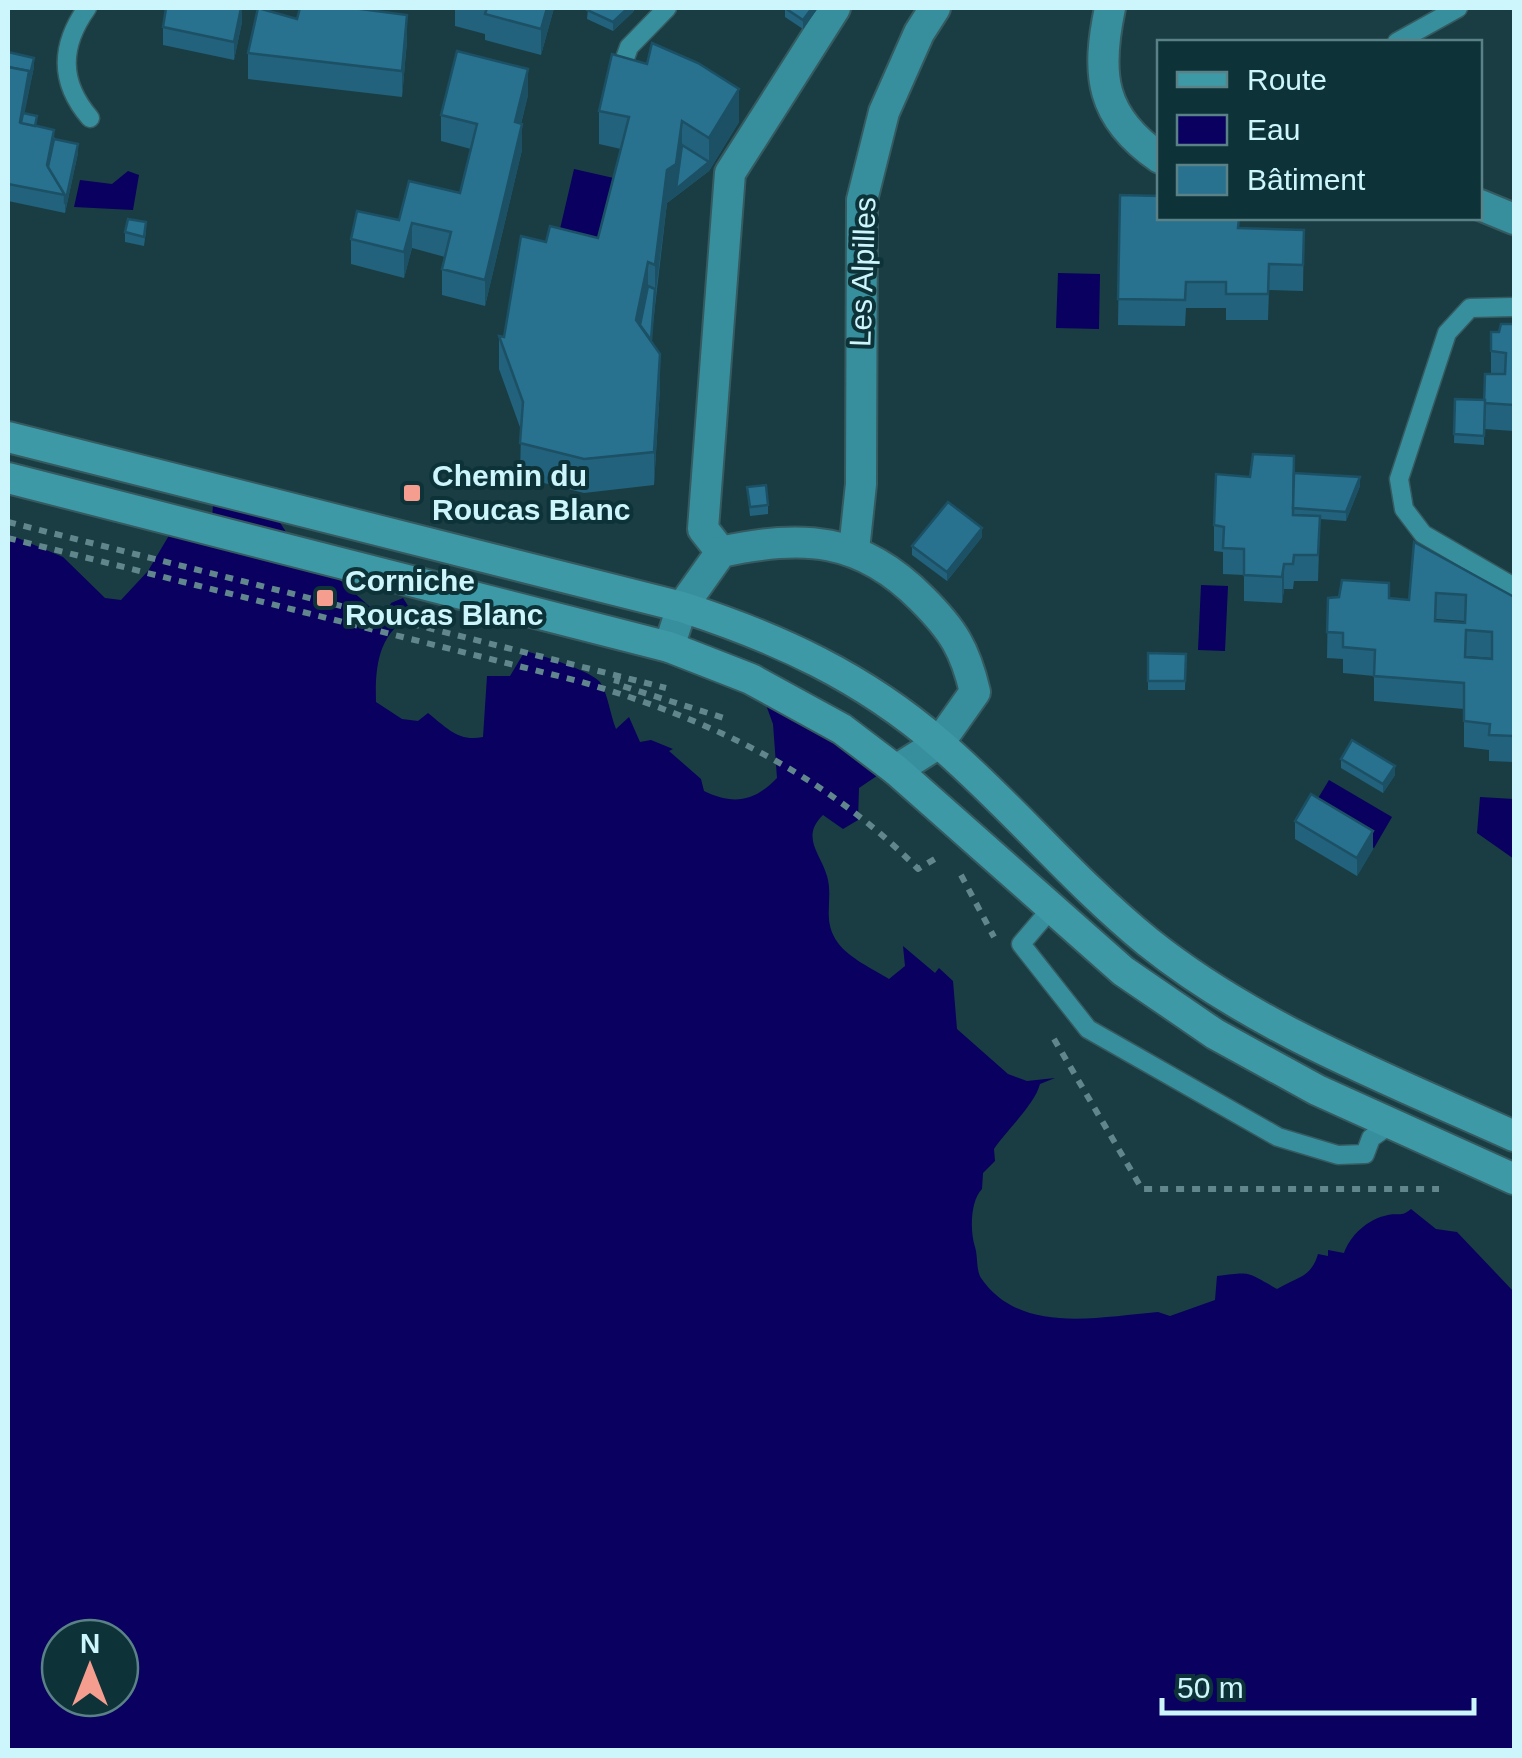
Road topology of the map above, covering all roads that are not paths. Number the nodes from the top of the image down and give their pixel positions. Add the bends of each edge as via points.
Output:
1 (87, 8) edge
2 (667, 8) edge
3 (835, 8) edge
4 (936, 8) edge
5 (1110, 8) edge
6 (1458, 8) edge
7 (1400, 40) edge
8 (618, 78) edge
9 (90, 118) dead end
10 (1157, 156) edge
11 (1482, 206) edge
12 (1514, 219) edge
13 (1514, 308) edge
14 (8, 438) edge
15 (8, 478) edge
16 (854, 550) junction
17 (721, 552) junction
18 (1514, 586) edge
19 (682, 607) junction
20 (670, 647) junction
21 (940, 743) junction
22 (904, 778) junction
23 (1050, 910) junction
24 (1394, 1122) junction
25 (1514, 1136) edge
26 (1514, 1179) edge

1 - 9 lane via 70,33 64,68 74,100
2 - 8 lane via 629,47
3 - 17 street via 730,173 703,529
4 - 16 street, Les Alpilles via 884,112 862,200 861,484
5 - 10 street via 1100,56 1108,100 1130,138
6 - 7 lane
11 - 12 street
13 - 18 lane via 1470,308 1447,333 1399,480 1404,509 1422,534
14 - 19 main road
15 - 20 main road
16 - 17 street via 794,542
16 - 21 street via 896,573 966,654 974,692
17 - 19 street
19 - 20 street
19 - 21 main road via 773,637 871,691
20 - 22 main road via 842,728
21 - 22 street
21 - 25 main road via 1081,884 1152,944 1334,1054
22 - 23 main road
23 - 24 main road via 1123,972 1215,1034 1317,1090
23 - 24 lane via 1021,944 1088,1028 1278,1137 1338,1155 1365,1154 1371,1138
24 - 26 main road

